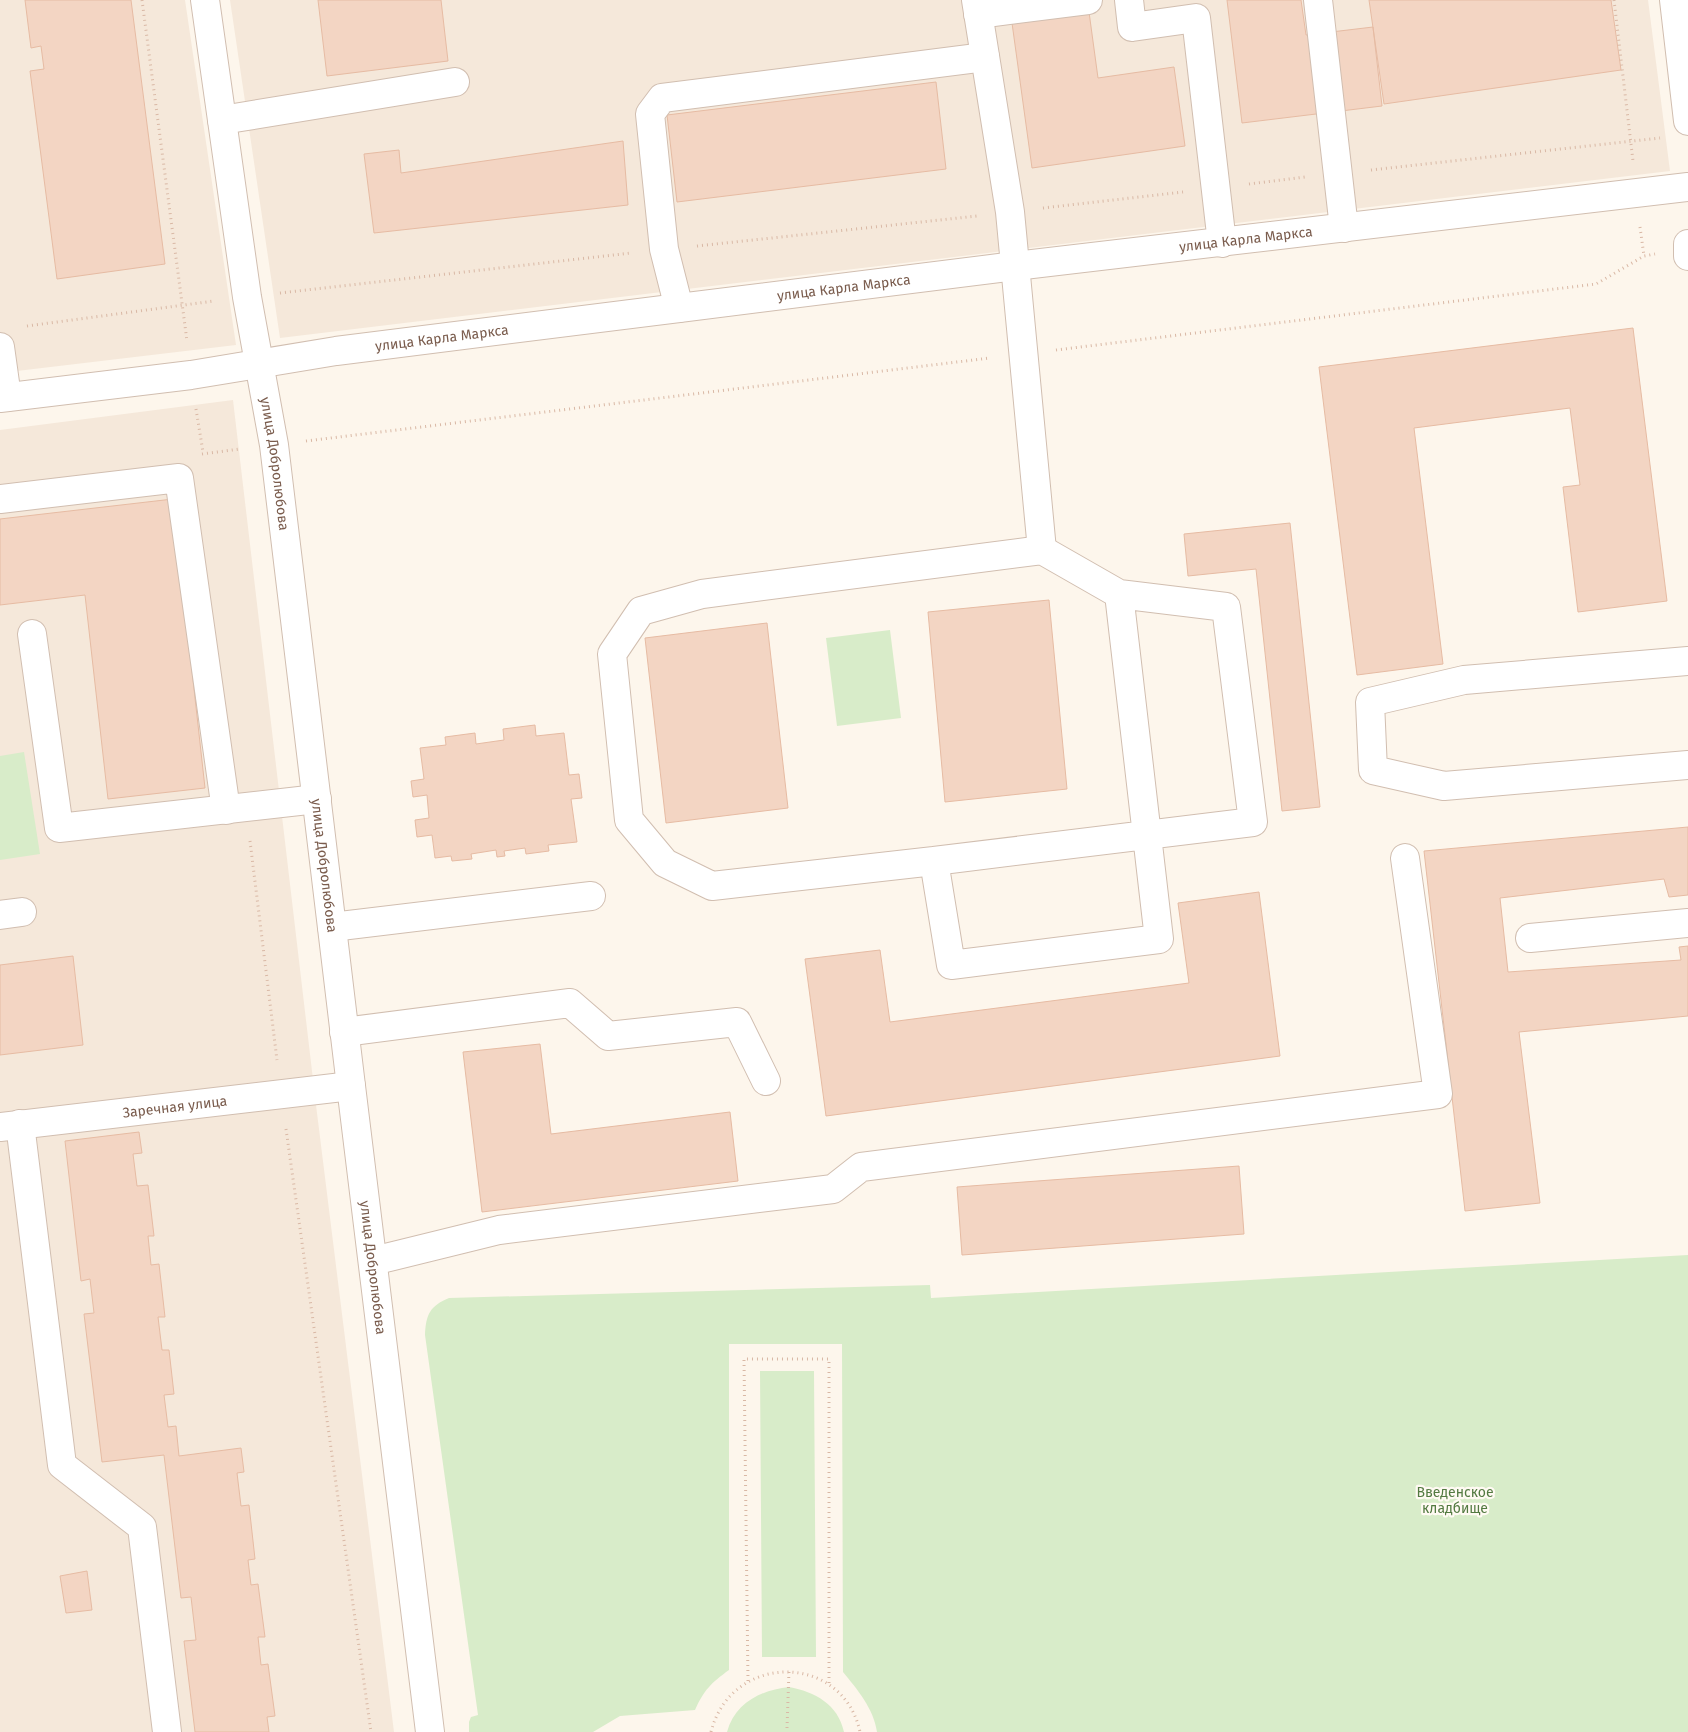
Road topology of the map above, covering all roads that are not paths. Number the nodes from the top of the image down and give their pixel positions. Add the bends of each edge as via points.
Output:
1 (205, 0) edge
2 (1088, 0) edge
3 (1129, 0) edge
4 (1318, 0) edge
5 (1674, 0) edge
6 (977, 7) edge
7 (985, 57) junction
8 (455, 82) dead end
9 (222, 120) junction
10 (1678, 129) edge
11 (1688, 187) edge
12 (1344, 228) junction
13 (1222, 243) junction
14 (1015, 266) junction
15 (680, 308) junction
16 (0, 347) edge
17 (259, 364) junction
18 (3, 398) edge
19 (0, 499) edge
20 (1042, 550) junction
21 (1119, 594) junction
22 (32, 634) dead end
23 (1688, 661) edge
24 (1688, 765) edge
25 (317, 800) junction
26 (236, 808) junction
27 (1147, 834) junction
28 (1405, 858) dead end
29 (934, 861) junction
30 (591, 896) dead end
31 (1688, 923) edge
32 (332, 927) junction
33 (1530, 938) dead end
34 (344, 1032) junction
35 (766, 1080) dead end
36 (351, 1086) junction
37 (10, 1125) edge
38 (373, 1261) junction
39 (167, 1732) edge
40 (430, 1732) edge

1 - 9 street, улица Добролюбова
2 - 6 street
3 - 13 street via 1132,27 1196,18
4 - 12 street
5 - 10 street
6 - 7 street
7 - 14 street via 1010,212
7 - 15 street via 662,98 650,114 664,249
8 - 9 street
9 - 17 street, улица Добролюбова
11 - 12 street, улица Карла Маркса
12 - 13 street, улица Карла Маркса
13 - 14 street, улица Карла Маркса
14 - 15 street, улица Карла Маркса
14 - 20 street
15 - 17 street, улица Карла Маркса via 336,351
16 - 18 street
17 - 18 street, улица Карла Маркса
17 - 25 street, улица Добролюбова via 274,445
19 - 26 street via 179,478
20 - 21 street
20 - 29 street via 702,594 642,612 612,654 629,820 665,863 712,886
21 - 27 street
21 - 27 street via 1226,607 1253,822
22 - 26 street via 58,828
23 - 24 street via 1464,680 1370,702 1373,770 1444,786
25 - 26 street
25 - 32 street, улица Добролюбова
27 - 29 street
27 - 29 street via 1159,939 951,965
28 - 38 street via 1438,1094 860,1167 833,1189 499,1230
30 - 32 street
31 - 33 street
32 - 34 street, улица Добролюбова
34 - 35 street via 570,1003 608,1036 737,1022
34 - 36 street, улица Добролюбова
36 - 37 street, Заречная улица
36 - 38 street, улица Добролюбова
37 - 39 street via 62,1465 142,1527
38 - 40 street, улица Добролюбова

